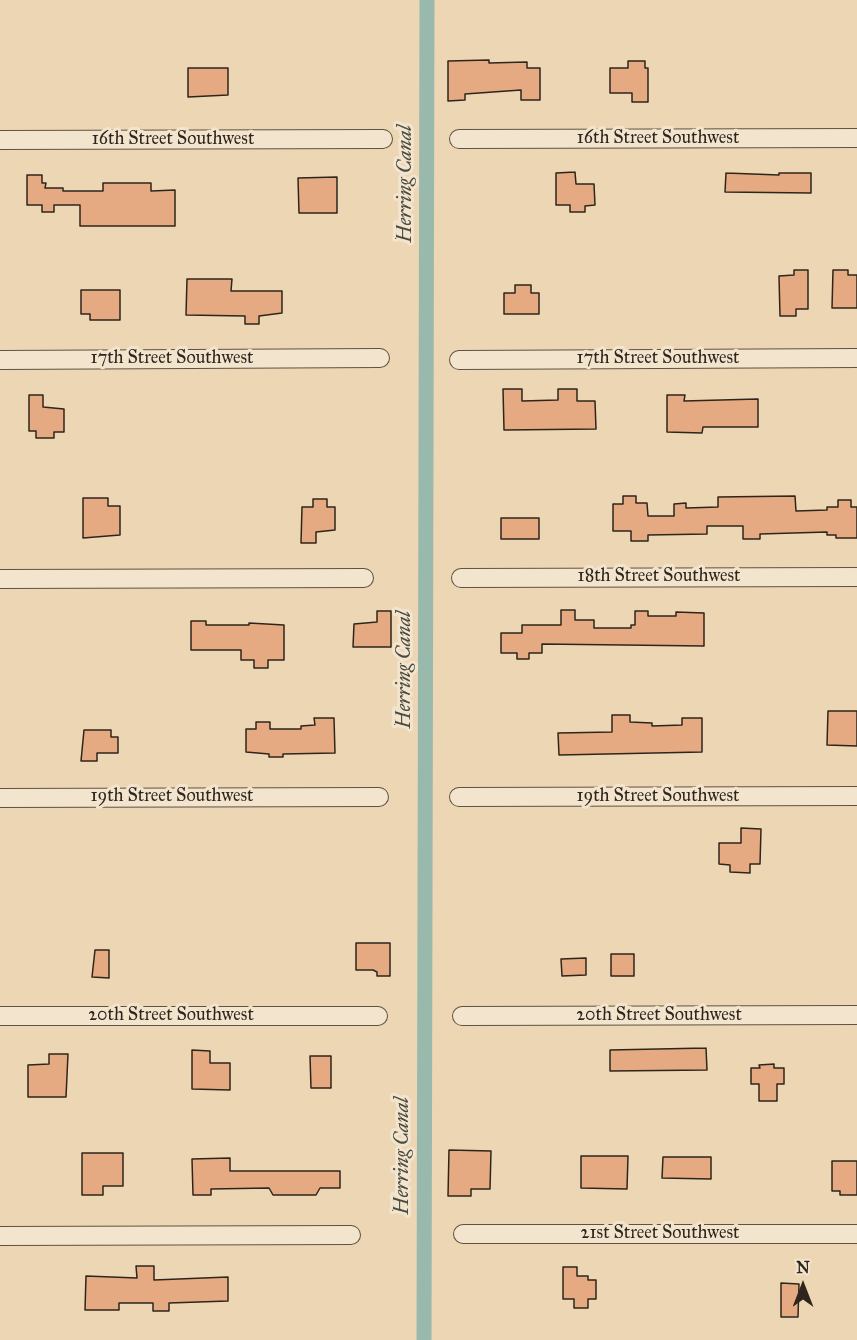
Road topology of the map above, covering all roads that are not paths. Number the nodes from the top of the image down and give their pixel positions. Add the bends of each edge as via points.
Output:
1 (857, 138) edge
2 (383, 139) dead end
3 (459, 139) dead end
4 (0, 140) edge
5 (380, 358) dead end
6 (857, 358) edge
7 (0, 360) edge
8 (459, 360) dead end
9 (857, 577) edge
10 (364, 578) dead end
11 (461, 578) dead end
12 (0, 579) edge
13 (857, 796) edge
14 (379, 797) dead end
15 (459, 797) dead end
16 (0, 798) edge
17 (857, 1015) edge
18 (378, 1016) dead end
19 (462, 1016) dead end
20 (0, 1017) edge
21 (463, 1234) dead end
22 (857, 1234) edge
23 (351, 1235) dead end
24 (0, 1236) edge

1 - 3 street, 16th Street Southwest
2 - 4 street, 16th Street Southwest
5 - 7 street, 17th Street Southwest
6 - 8 street, 17th Street Southwest
9 - 11 street, 18th Street Southwest
10 - 12 street
13 - 15 street, 19th Street Southwest
14 - 16 street, 19th Street Southwest
17 - 19 street, 20th Street Southwest
18 - 20 street, 20th Street Southwest
21 - 22 street, 21st Street Southwest
23 - 24 street

